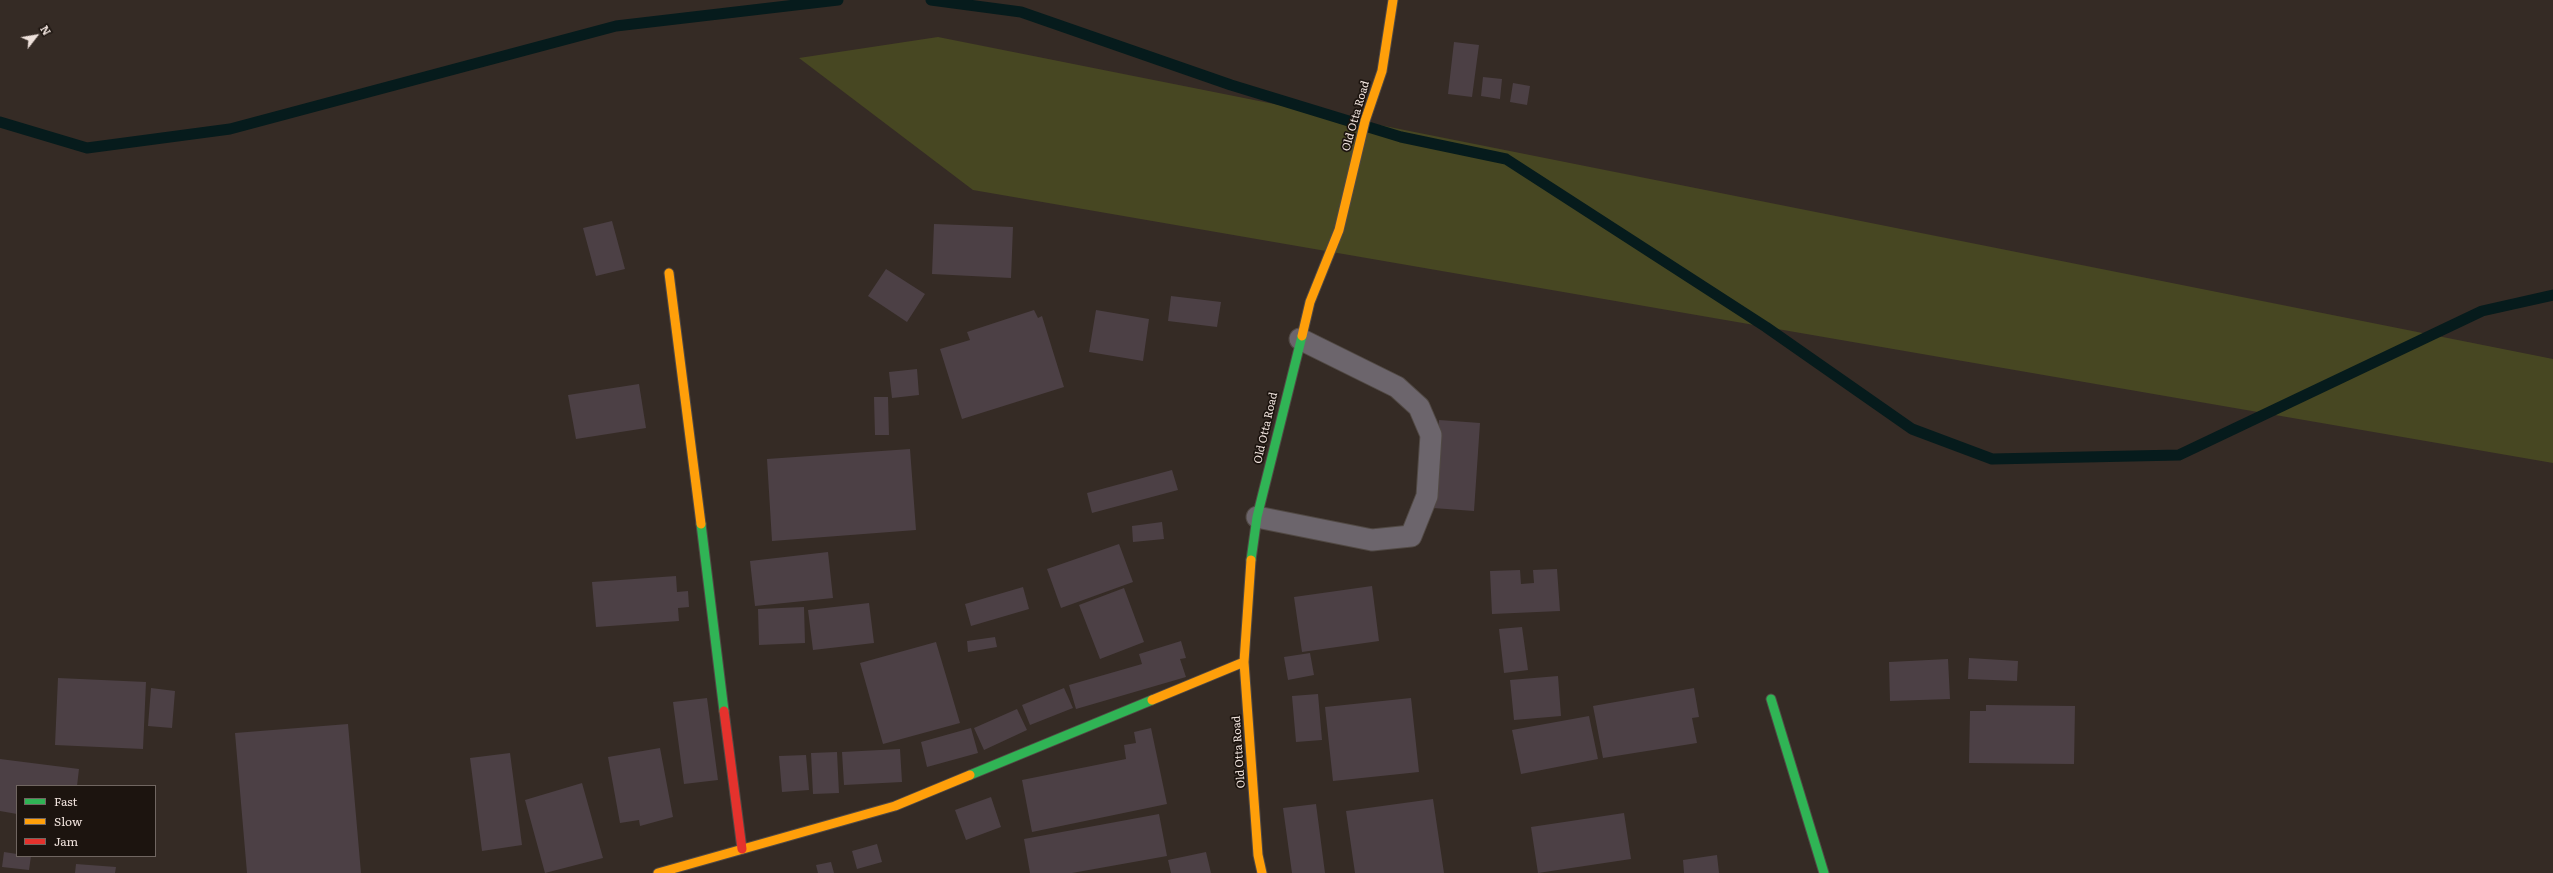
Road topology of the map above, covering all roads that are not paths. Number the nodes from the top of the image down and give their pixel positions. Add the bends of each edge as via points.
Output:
1 (1393, 0) edge
2 (669, 273) dead end
3 (1300, 339) junction
4 (1257, 517) junction
5 (1244, 662) junction
6 (1771, 700) dead end
7 (742, 849) junction
8 (658, 873) edge
9 (1262, 873) edge
10 (1824, 873) edge

1 - 3 street, Old Otta Road via 1382,71 1365,121 1339,230 1310,302
2 - 7 street
3 - 4 street, Old Otta Road
3 - 4 lane via 1397,387 1419,408 1430,435 1427,496 1411,536 1372,540
4 - 5 street, Old Otta Road via 1249,575
5 - 7 street via 894,806
5 - 9 street, Old Otta Road via 1258,855
6 - 10 street
7 - 8 street

